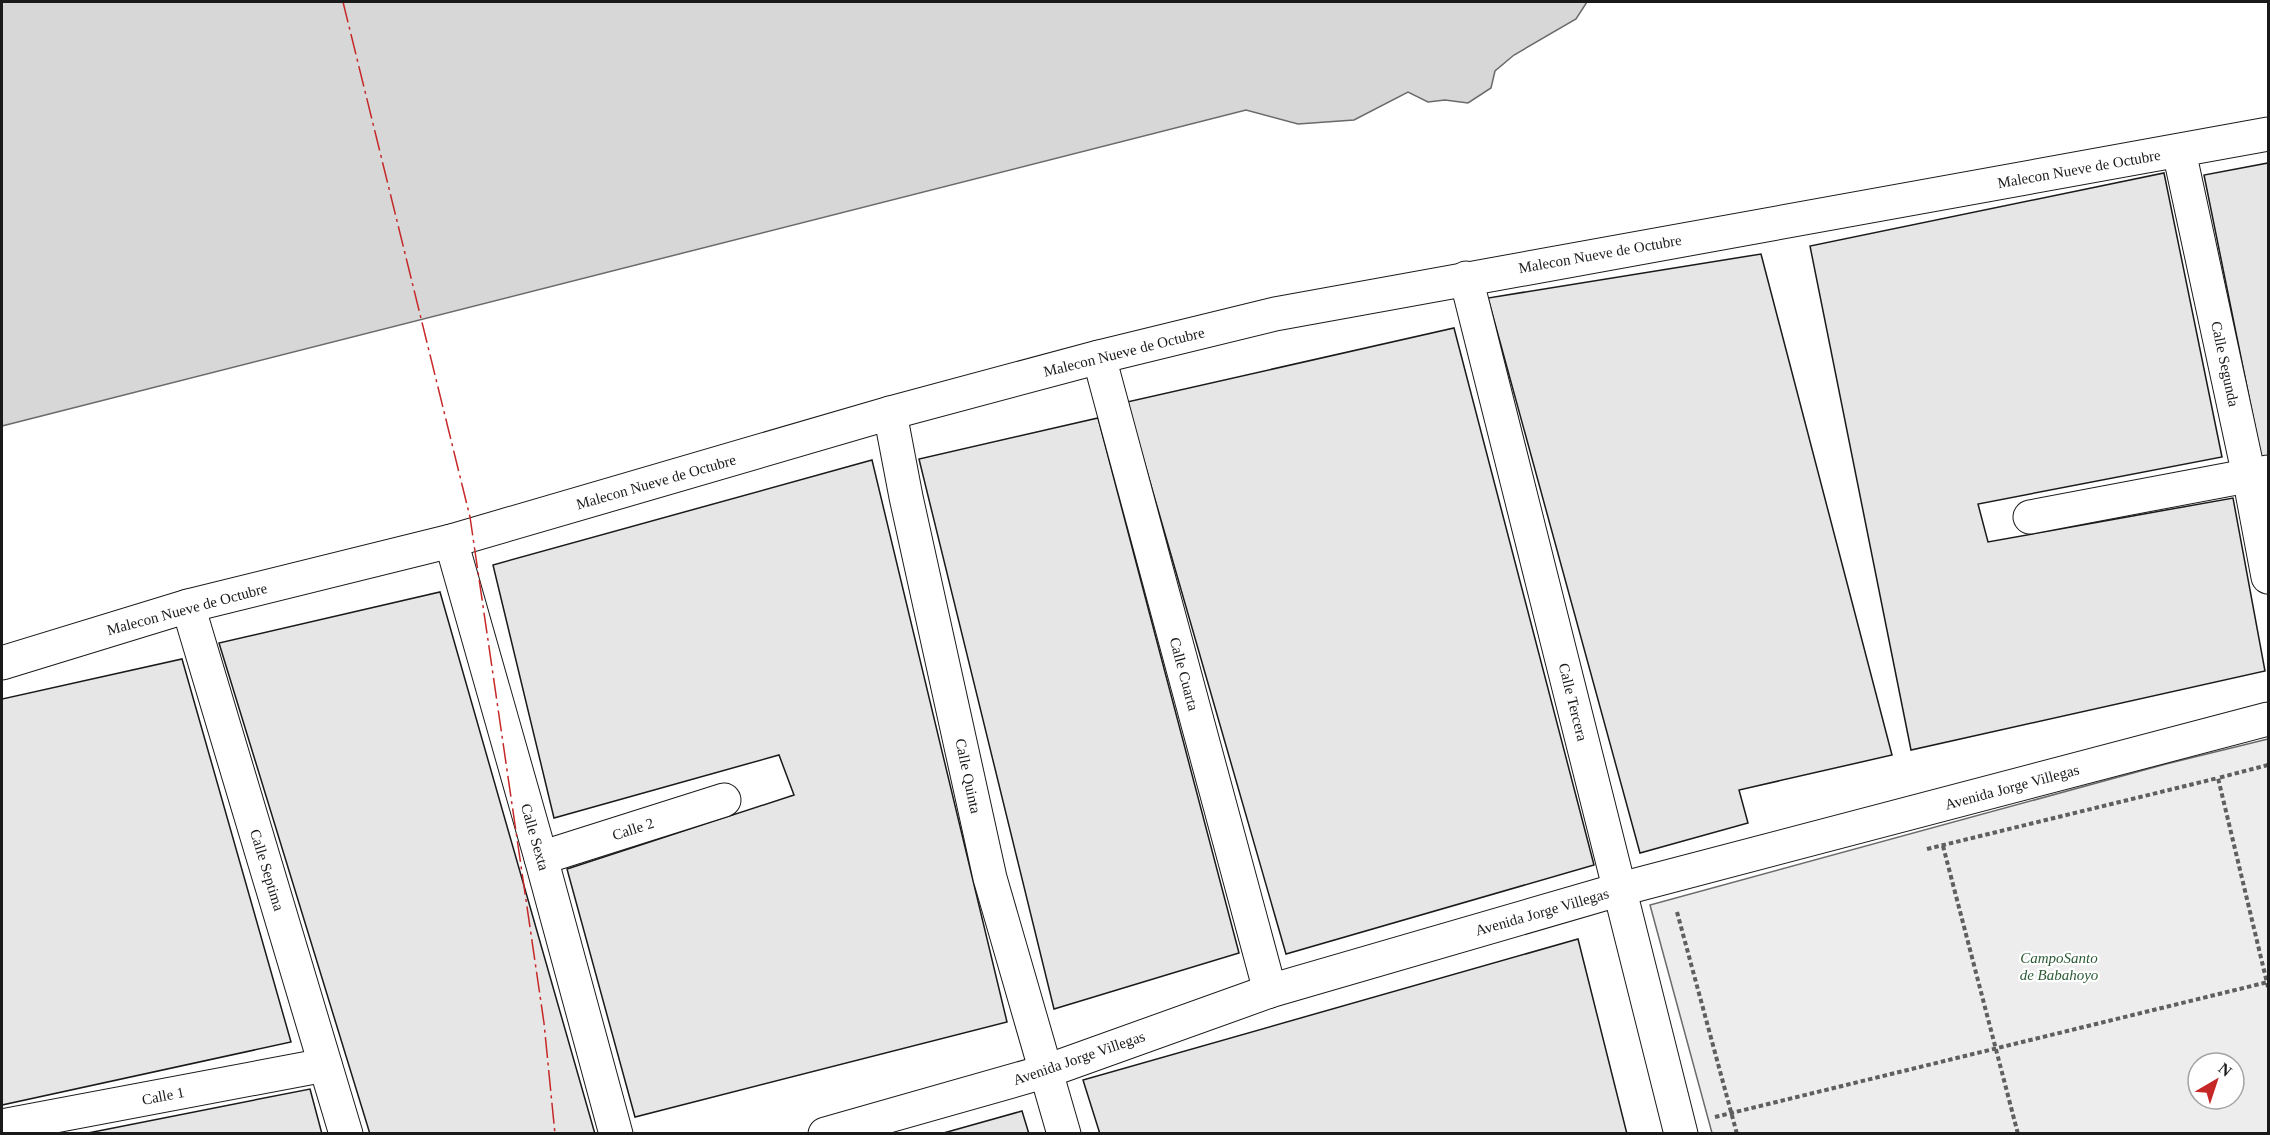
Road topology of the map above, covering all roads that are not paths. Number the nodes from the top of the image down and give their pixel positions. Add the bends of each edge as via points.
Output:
1 (2268, 134) edge
2 (2179, 151) junction
3 (1466, 278) junction
4 (1099, 357) junction
5 (890, 413) junction
6 (2259, 474) edge
7 (2030, 517) dead end
8 (451, 541) junction
9 (2268, 577) edge
10 (188, 606) junction
11 (2, 663) edge
12 (2268, 719) edge
13 (724, 800) dead end
14 (541, 858) junction
15 (1621, 889) junction
16 (1270, 992) junction
17 (325, 1065) junction
18 (1047, 1071) junction
19 (2, 1126) edge
20 (1680, 1129) edge
21 (346, 1134) edge
22 (616, 1134) edge
23 (825, 1134) edge
24 (1065, 1134) edge

1 - 2 street, Malecon Nueve de Octubre
2 - 3 street, Malecon Nueve de Octubre
2 - 6 street, Calle Segunda
3 - 4 street, Malecon Nueve de Octubre via 1275,314
3 - 15 street, Calle Tercera
4 - 5 street, Malecon Nueve de Octubre
4 - 16 street, Calle Cuarta
5 - 8 street, Malecon Nueve de Octubre
5 - 18 street, Calle Quinta via 990,878
6 - 7 street
6 - 9 street, Calle Segunda
8 - 10 street, Malecon Nueve de Octubre
8 - 14 street, Calle Sexta
10 - 11 street, Malecon Nueve de Octubre
10 - 17 street, Calle Septima
12 - 15 street, Avenida Jorge Villegas
13 - 14 street, Calle 2
14 - 22 street, Calle Sexta
15 - 16 street, Avenida Jorge Villegas
15 - 20 street, Calle Tercera
16 - 18 street, Avenida Jorge Villegas
17 - 19 street, Calle 1
17 - 21 street, Calle Septima
18 - 23 street, Avenida Jorge Villegas
18 - 24 street, Calle Quinta

